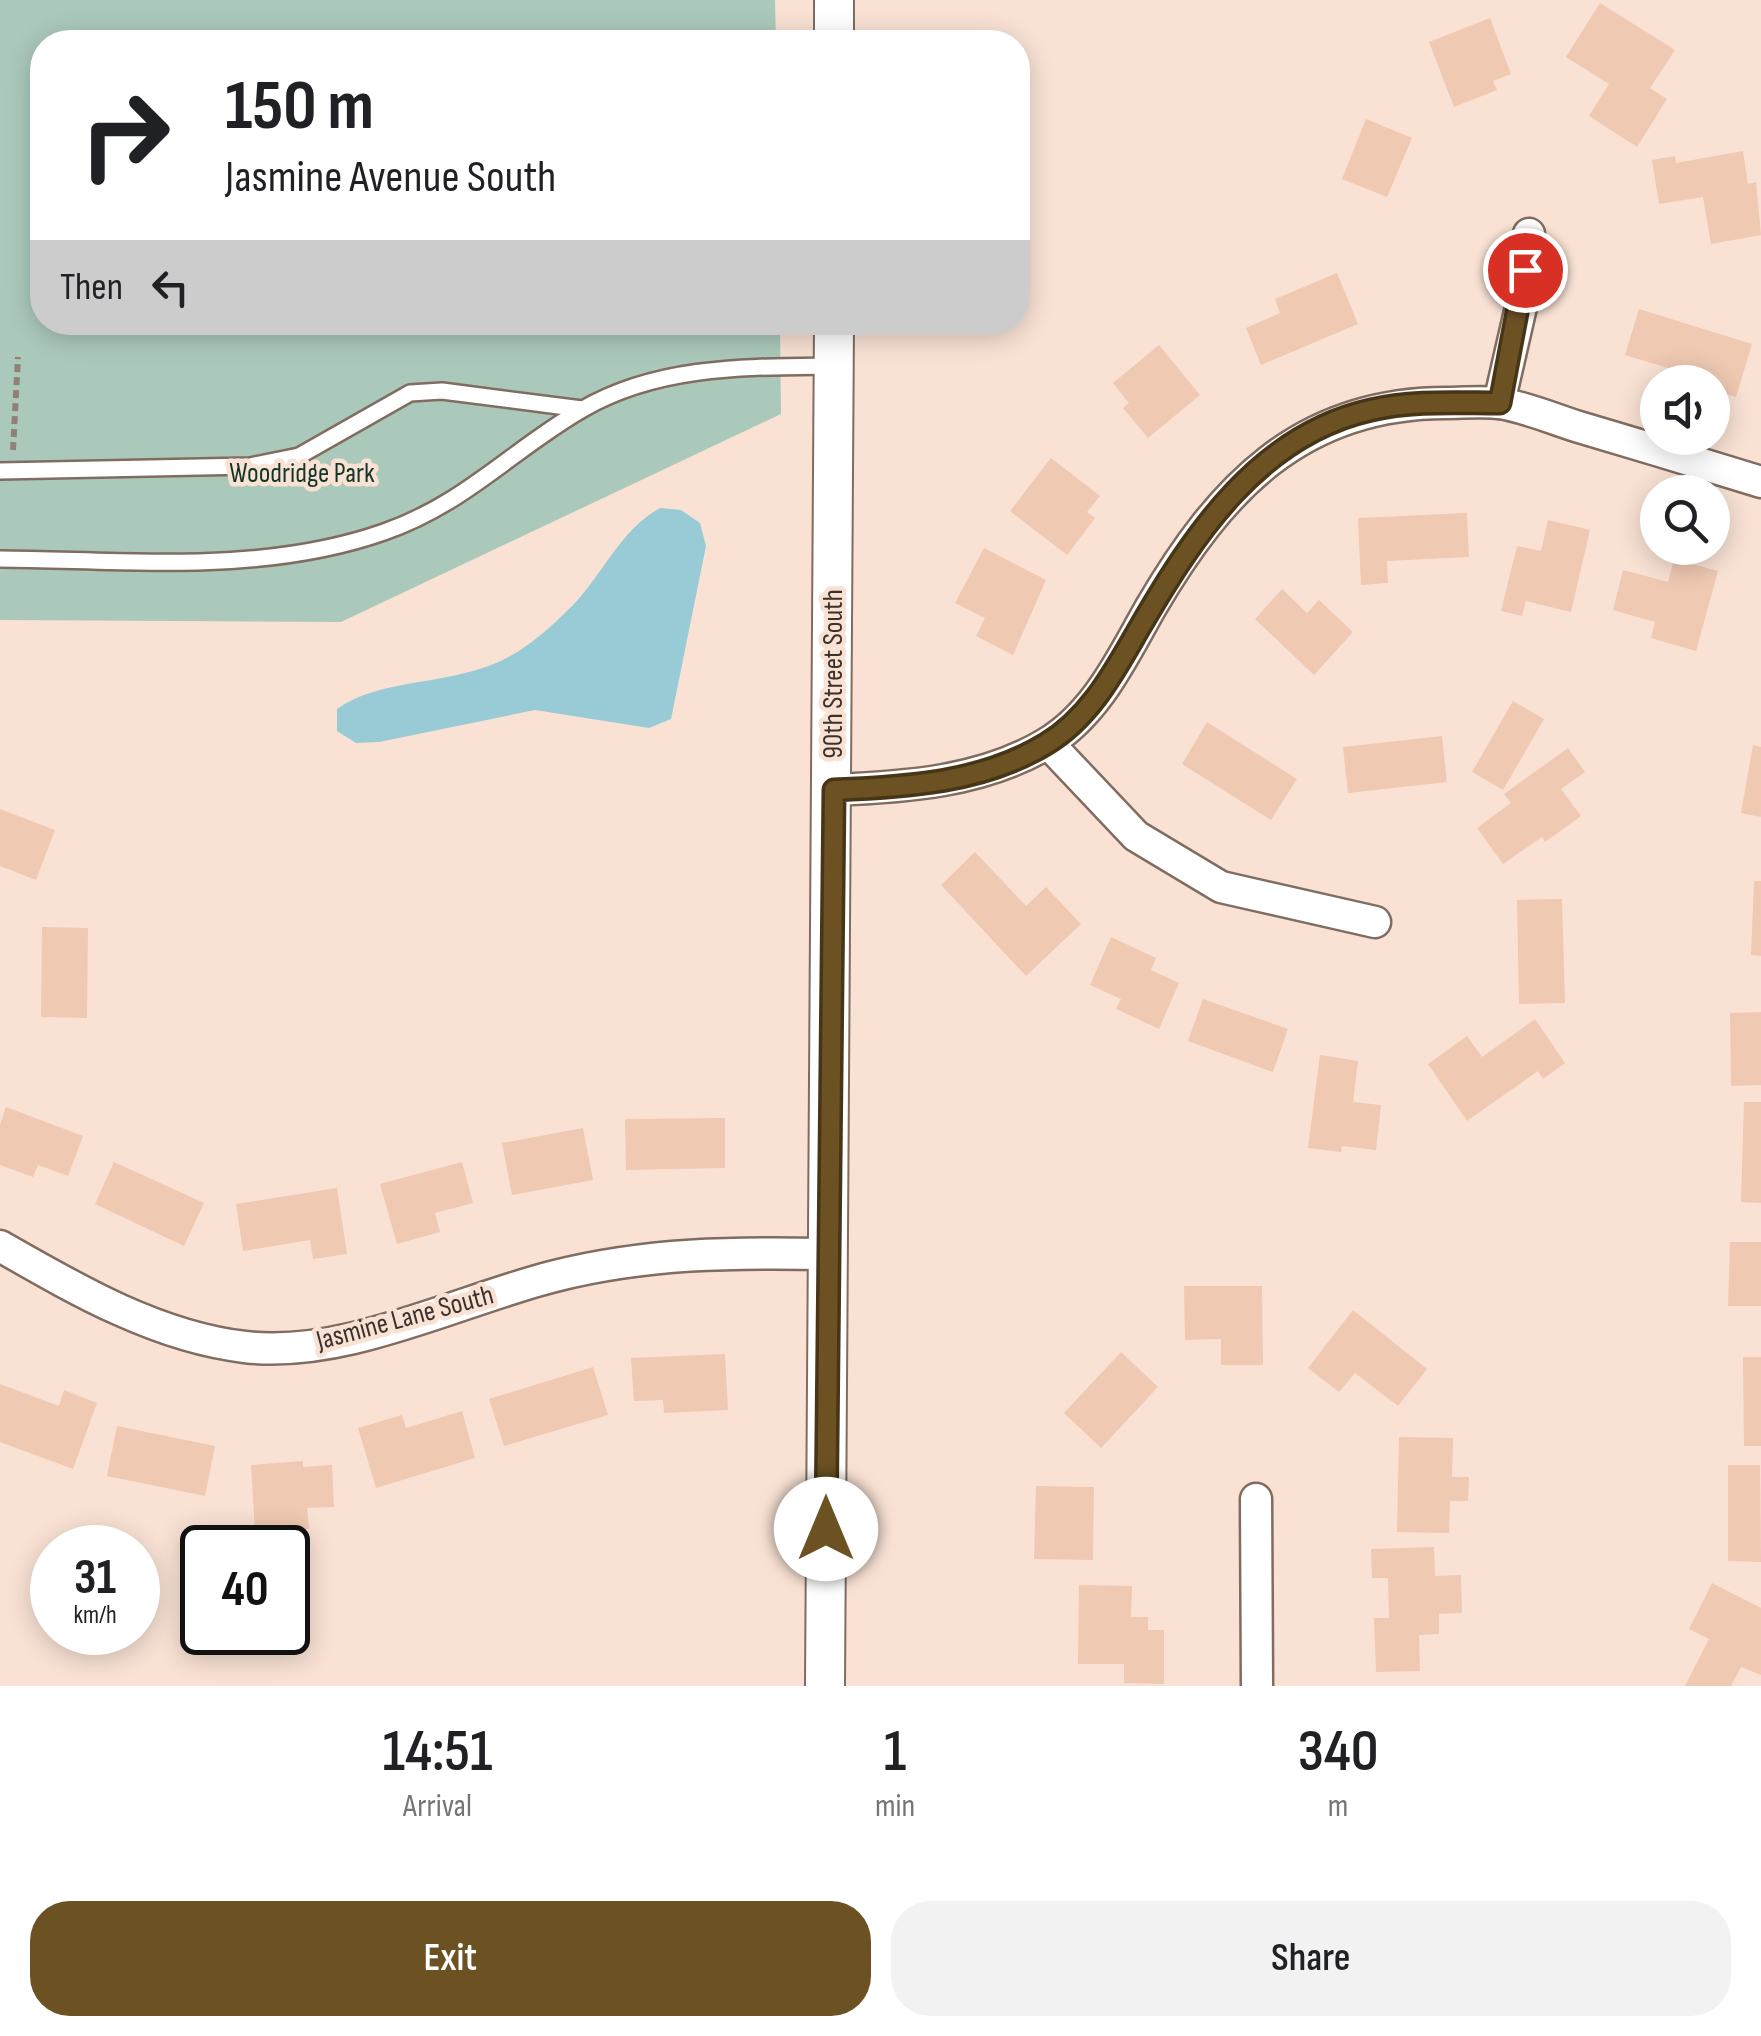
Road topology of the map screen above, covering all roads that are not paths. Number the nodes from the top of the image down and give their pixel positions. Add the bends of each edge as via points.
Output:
1 (834, 0) edge
2 (834, 30) edge
3 (1528, 234) dead end
4 (834, 335) edge
5 (834, 366) junction
6 (1500, 403) junction
7 (582, 409) junction
8 (7, 471) edge
9 (1761, 482) edge
10 (0, 559) edge
11 (1048, 743) junction
12 (834, 790) junction
13 (1375, 922) dead end
14 (0, 1246) edge
15 (827, 1254) junction
16 (1256, 1498) dead end
17 (825, 1686) edge
18 (1258, 1686) edge

1 - 2 street
3 - 6 street via 1521,307
4 - 5 street, 90th Street South
5 - 7 lane via 699,371 638,384
5 - 12 street, 90th Street South
6 - 9 street
6 - 11 street via 1370,410 1308,432 1270,457 1182,555 1100,695
7 - 8 lane via 410,393 299,456 250,466
7 - 10 lane via 465,494 385,532 306,553 193,561
11 - 12 street via 991,768 919,786
11 - 13 street via 1136,836 1221,887
12 - 15 street, 90th Street South
14 - 15 street, Jasmine Lane South via 86,1295 156,1324 241,1347 275,1349 406,1322 602,1266 699,1252
15 - 17 street, 90th Street South
16 - 18 street

